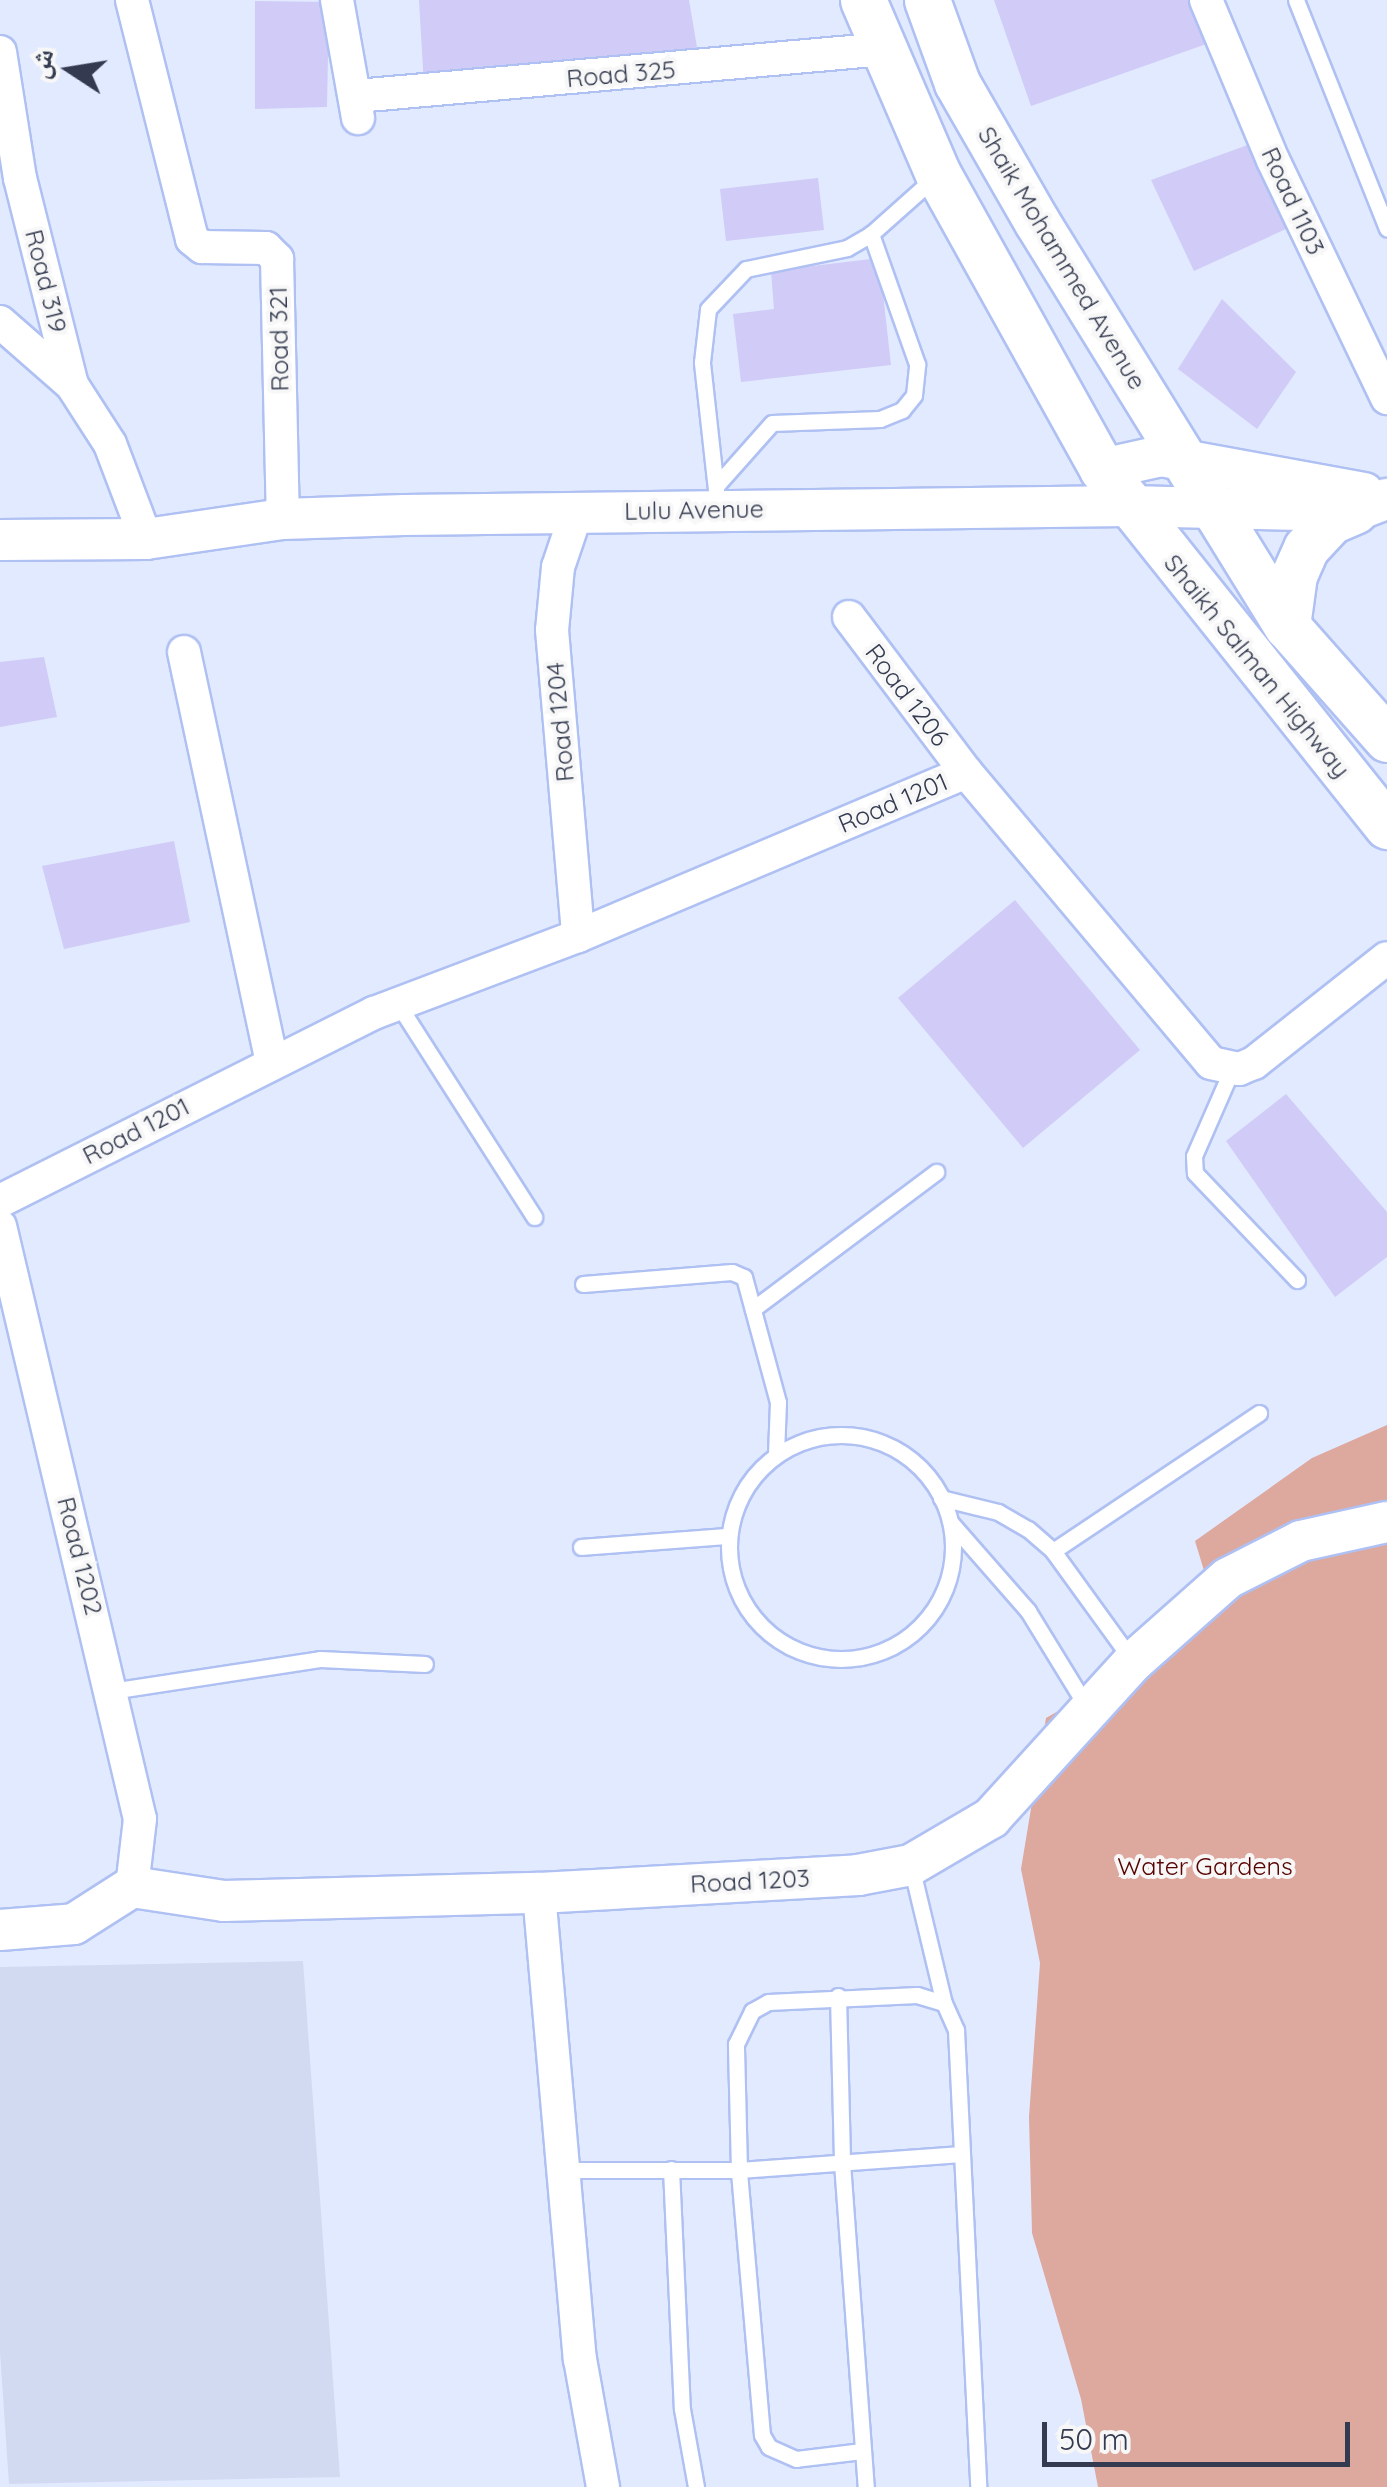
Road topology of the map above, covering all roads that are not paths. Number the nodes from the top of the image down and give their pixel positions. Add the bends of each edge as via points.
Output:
1 (132, 0) edge
2 (337, 0) edge
3 (863, 0) edge
4 (927, 0) edge
5 (1206, 0) edge
6 (1296, 0) edge
7 (884, 50) junction
8 (0, 52) edge
9 (938, 174) junction
10 (10, 186) edge
11 (1387, 230) edge
12 (871, 234) junction
13 (0, 322) edge
14 (72, 385) junction
15 (1387, 398) edge
16 (1184, 459) junction
17 (1102, 468) junction
18 (717, 497) junction
19 (1376, 503) edge
20 (1127, 506) junction
21 (1214, 506) junction
22 (577, 512) junction
23 (283, 518) junction
24 (146, 539) junction
25 (0, 540) edge
26 (848, 618) dead end
27 (1287, 626) junction
28 (184, 652) dead end
29 (1387, 739) edge
30 (966, 772) junction
31 (1387, 826) edge
32 (578, 936) junction
33 (1387, 958) edge
34 (398, 1004) junction
35 (272, 1061) junction
36 (1232, 1068) junction
37 (936, 1172) dead end
38 (0, 1201) edge
39 (534, 1216) dead end
40 (0, 1226) edge
41 (1297, 1280) dead end
42 (583, 1284) dead end
43 (753, 1309) junction
44 (1260, 1412) dead end
45 (776, 1455) junction
46 (941, 1498) junction
47 (1387, 1522) edge
48 (950, 1523) junction
49 (729, 1536) junction
50 (581, 1547) dead end
51 (1053, 1551) junction
52 (1134, 1662) junction
53 (425, 1664) dead end
54 (111, 1691) junction
55 (1090, 1712) junction
56 (910, 1864) junction
57 (132, 1887) junction
58 (539, 1893) junction
59 (0, 1930) edge
60 (838, 1996) junction
61 (944, 2003) junction
62 (961, 2154) junction
63 (842, 2162) junction
64 (560, 2170) junction
65 (671, 2170) junction
66 (739, 2170) junction
67 (862, 2451) junction
68 (603, 2487) edge
69 (696, 2487) edge
70 (866, 2487) edge
71 (978, 2487) edge

1 - 23 street, Road 321 via 192,239 202,247 266,248 278,259
2 - 7 street, Road 325 via 357,107
3 - 7 main road
4 - 16 main road, Shaik Mohammed Avenue via 958,82
5 - 15 street, Road 1103 via 1273,160
6 - 11 lane
7 - 9 main road
8 - 10 street, Road 319
9 - 12 lane
9 - 17 main road
10 - 14 street, Road 319
12 - 18 lane via 847,248 746,269 708,309 702,362
12 - 18 lane via 917,364 914,394 902,410 880,419 772,423
13 - 14 street, Road 319
14 - 24 street, Road 319 via 110,444
16 - 17 street via 1138,457
16 - 19 street
16 - 21 main road, Shaik Mohammed Avenue
17 - 20 main road
18 - 20 street, Lulu Avenue
18 - 22 street, Lulu Avenue
19 - 21 street, Lulu Avenue
19 - 27 main road via 1331,521 1306,548 1294,575
20 - 21 street, Lulu Avenue
20 - 31 main road, Shaikh Salman Highway
21 - 27 main road, Shaikh Salman Highway
22 - 23 street, Lulu Avenue
22 - 32 street, Road 1204 via 558,567 552,630
23 - 24 street, Lulu Avenue
24 - 25 street, Lulu Avenue
26 - 30 street, Road 1206
27 - 29 main road, Shaikh Salman Highway
28 - 35 street
30 - 32 street, Road 1201
30 - 36 street, Road 1201 via 1200,1054
32 - 34 street, Road 1201
33 - 36 street via 1264,1056
34 - 35 street, Road 1201
34 - 39 lane
35 - 38 street, Road 1201
36 - 41 lane via 1194,1156 1195,1173
37 - 43 lane
40 - 54 street, Road 1202
42 - 43 lane via 738,1272
43 - 45 lane via 778,1402
44 - 51 lane
45 - 46 lane via 827,1435 855,1435 906,1455
45 - 49 lane via 744,1490
46 - 48 lane
46 - 51 lane via 998,1512
47 - 52 street, Road 1203 via 1340,1529 1263,1558 1196,1602
48 - 49 lane via 948,1578 921,1626 887,1649 847,1660 793,1649 750,1614 737,1590
48 - 55 lane via 1028,1611
49 - 50 lane
51 - 52 lane
52 - 55 street, Road 1203
53 - 54 lane via 320,1659
54 - 57 street, Road 1202 via 140,1819
55 - 56 street, Road 1203 via 991,1818
56 - 58 street, Road 1203 via 858,1875
56 - 61 lane
57 - 58 street, Road 1203 via 224,1902
57 - 59 street via 74,1924
58 - 64 street
60 - 61 lane via 917,1995
60 - 63 lane
60 - 66 lane via 768,2002 742,2026 734,2068
61 - 62 lane via 956,2030
62 - 63 lane
62 - 71 lane
63 - 66 lane
63 - 67 lane
64 - 65 lane
64 - 68 street via 580,2359
65 - 66 lane
65 - 69 lane via 682,2409
66 - 67 lane via 762,2435 769,2447 796,2458
67 - 70 lane

